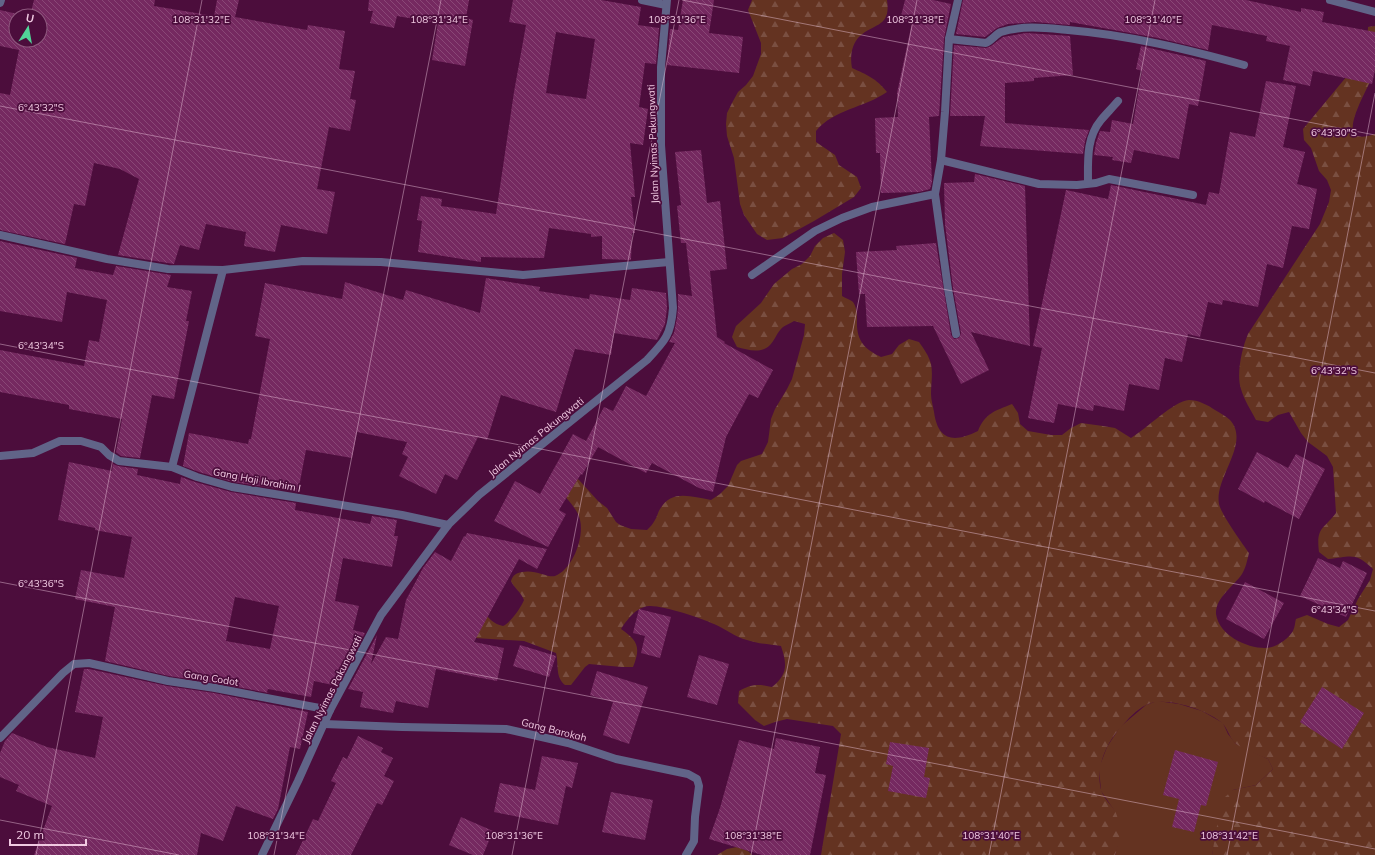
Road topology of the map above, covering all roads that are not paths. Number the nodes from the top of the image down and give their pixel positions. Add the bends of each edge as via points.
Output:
1 (1, 0) edge
2 (642, 0) edge
3 (958, 0) edge
4 (1330, 0) edge
5 (667, 2) edge
6 (0, 3) edge
7 (1375, 12) edge
8 (949, 39) junction
9 (1244, 65) dead end
10 (1118, 101) dead end
11 (940, 160) junction
12 (1088, 183) junction
13 (935, 194) junction
14 (1192, 195) dead end
15 (0, 235) edge
16 (669, 262) junction
17 (223, 270) junction
18 (752, 276) dead end
19 (956, 334) dead end
20 (0, 456) edge
21 (172, 467) junction
22 (448, 525) junction
23 (330, 710) junction
24 (324, 724) junction
25 (0, 738) edge
26 (262, 855) edge
27 (686, 855) edge

1 - 6 street
2 - 5 street
3 - 8 street
4 - 7 street
5 - 16 street, Jalan Nyimas Pakungwati via 661,67 661,145
8 - 9 street via 986,43 1001,32 1031,27 1091,32 1194,51
8 - 11 street
10 - 12 street via 1100,121 1091,138
11 - 12 street via 1040,184 1063,186
11 - 13 street
12 - 14 street via 1109,179
13 - 18 street via 872,207 842,218 815,231
13 - 19 street
15 - 17 street via 107,259 168,269
16 - 17 street via 523,275 381,262 303,261
16 - 22 street, Jalan Nyimas Pakungwati via 672,326 664,343 647,360 479,495
17 - 21 street
20 - 21 street, Gang Haji Ibrahim I via 33,453 60,441 81,441 101,447 119,461
21 - 22 street, Gang Haji Ibrahim I via 232,487 402,514
22 - 23 street, Jalan Nyimas Pakungwati via 381,615
23 - 24 street, Jalan Nyimas Pakungwati
23 - 25 street, Gang Codot via 168,681 89,663 74,664
24 - 26 street, Jalan Nyimas Pakungwati
24 - 27 street, Gang Barokah via 506,729 688,774 697,779 699,786 694,841

